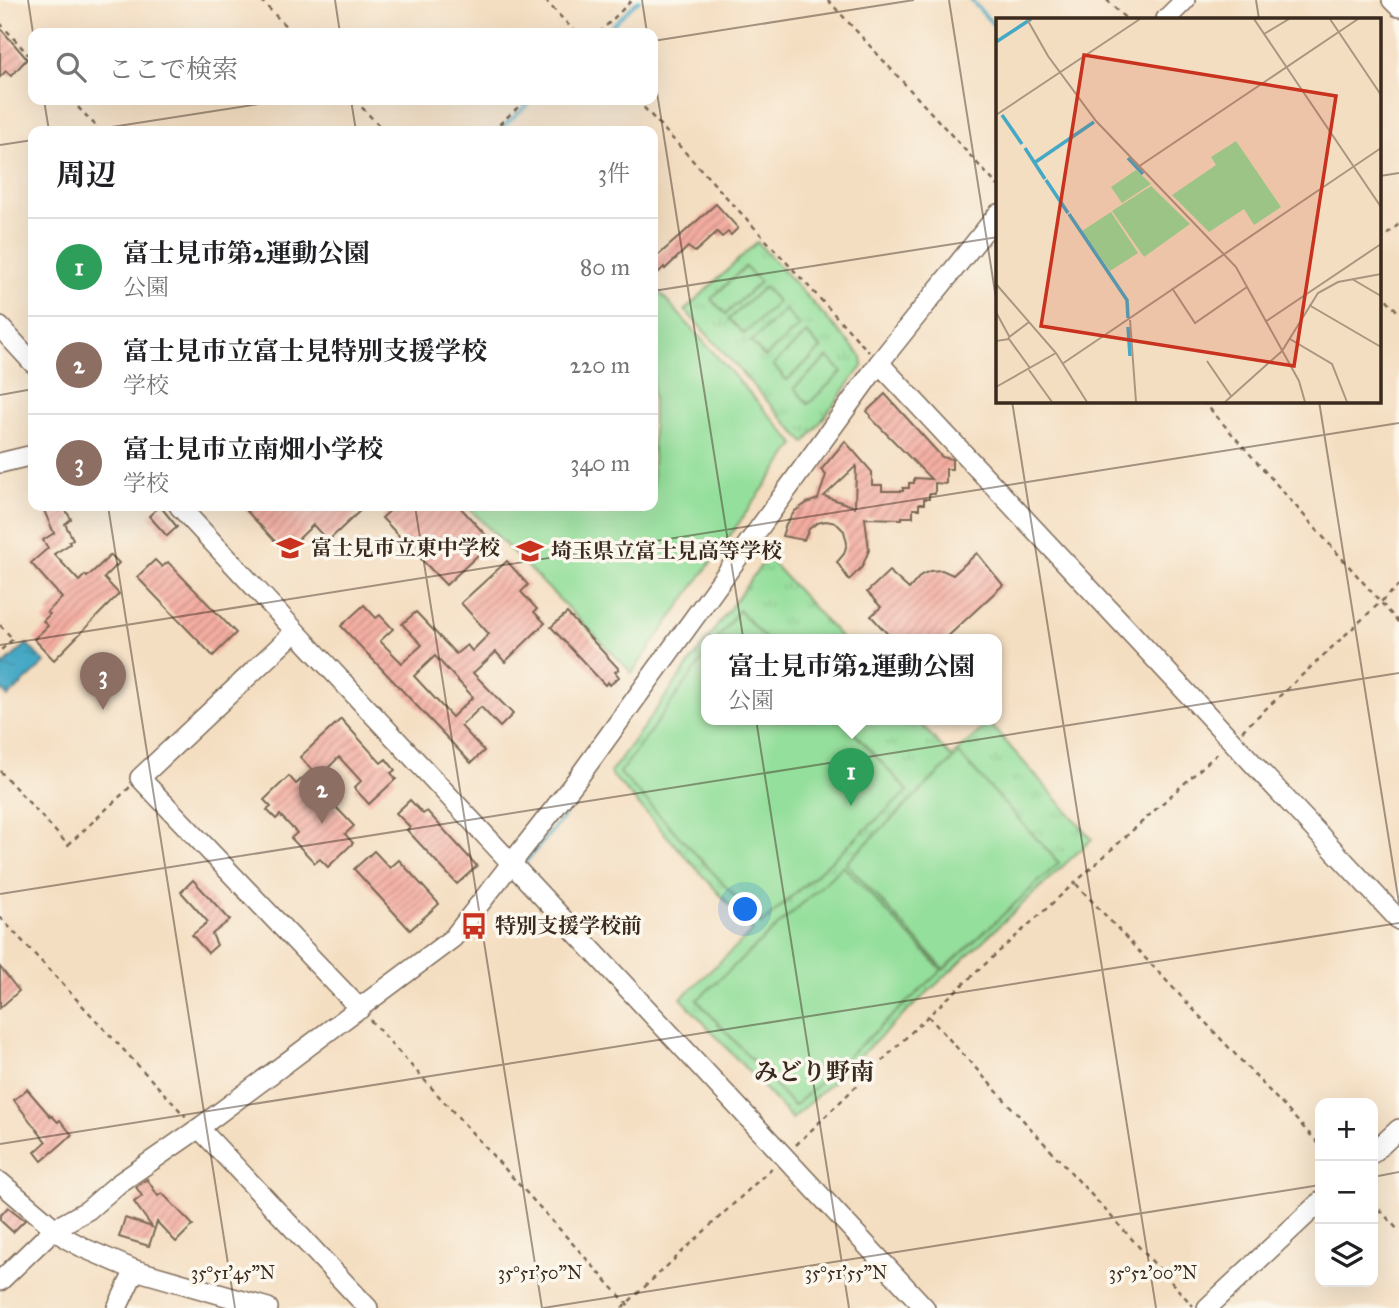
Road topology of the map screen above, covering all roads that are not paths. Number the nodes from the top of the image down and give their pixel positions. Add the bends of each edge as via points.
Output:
1 (1185, 0) edge
2 (1392, 0) edge
3 (1399, 7) edge
4 (1167, 18) edge
5 (996, 217) edge
6 (0, 327) edge
7 (28, 358) edge
8 (879, 363) junction
9 (28, 456) edge
10 (0, 463) edge
11 (184, 511) edge
12 (295, 632) junction
13 (512, 864) junction
14 (1399, 920) edge
15 (360, 1009) junction
16 (198, 1129) junction
17 (1399, 1129) edge
18 (1378, 1148) edge
19 (0, 1182) edge
20 (1315, 1207) edge
21 (54, 1229) junction
22 (135, 1269) junction
23 (0, 1281) edge
24 (117, 1308) edge
25 (268, 1308) edge
26 (368, 1308) edge
27 (925, 1308) edge
28 (1207, 1308) edge

1 - 4 street
2 - 3 street
5 - 8 street
6 - 7 street
8 - 13 street
8 - 14 street
9 - 10 street
11 - 12 street
12 - 13 street
12 - 15 street via 140,778
13 - 15 street via 453,938
13 - 27 street
15 - 16 street
16 - 21 street via 88,1210
16 - 26 street
17 - 18 street
19 - 21 street
20 - 28 street
21 - 22 street via 86,1249
21 - 23 street
22 - 24 street
22 - 25 street

